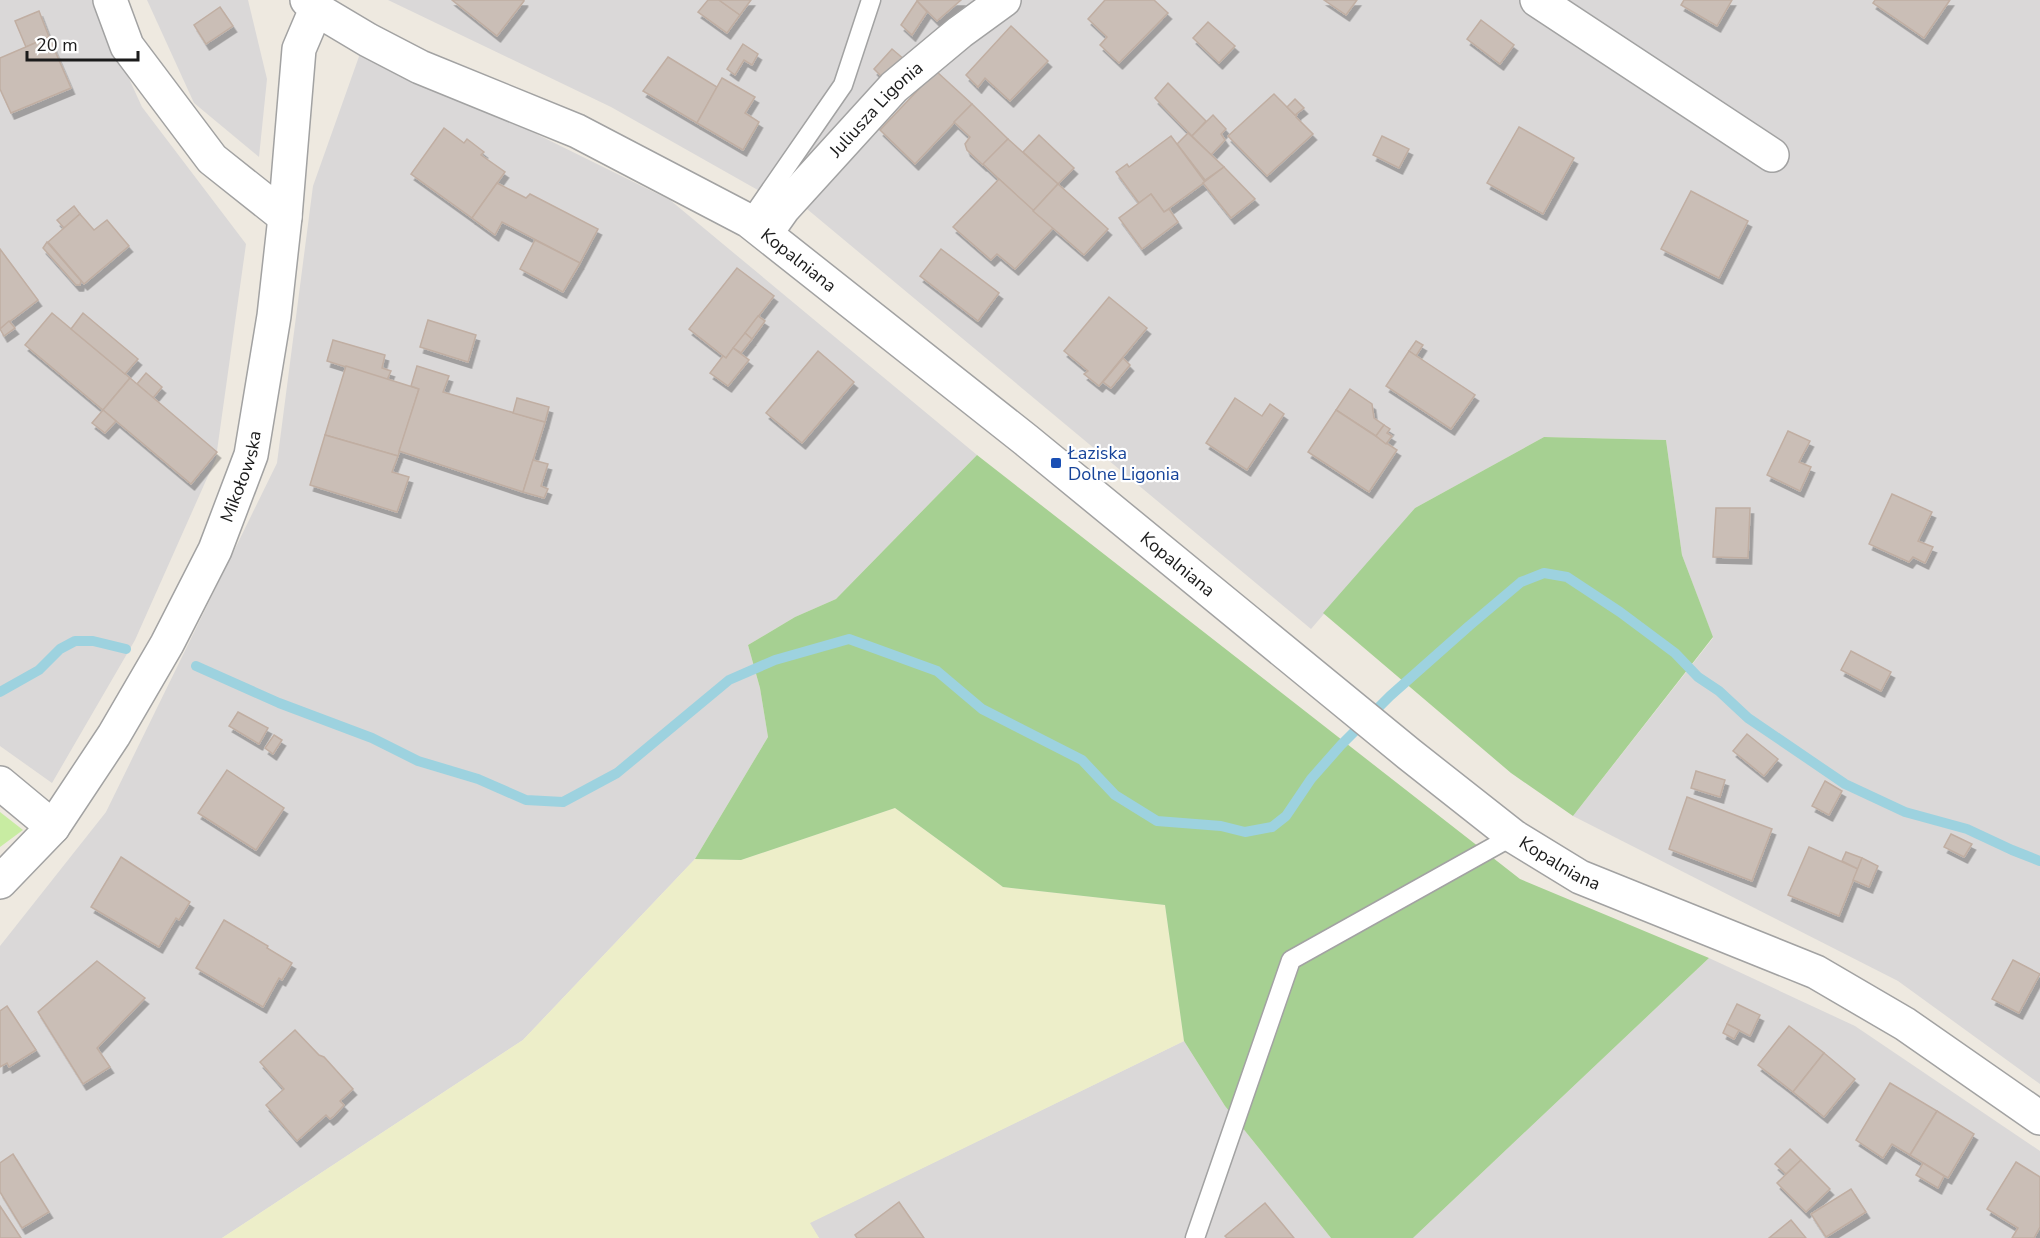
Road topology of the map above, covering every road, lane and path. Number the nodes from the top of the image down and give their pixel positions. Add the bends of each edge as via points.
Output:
1 (110, 0) edge
2 (871, 0) edge
3 (1004, 0) edge
4 (1537, 0) edge
5 (312, 4) edge
6 (1772, 155) dead end
7 (285, 217) junction
8 (757, 227) junction
9 (0, 783) edge
10 (53, 827) junction
11 (1513, 836) junction
12 (0, 882) edge
13 (2040, 1119) edge
14 (1196, 1238) edge

1 - 7 street via 127,46 212,159
2 - 8 lane via 843,85
3 - 8 street, Juliusza Ligonia via 894,87 783,209
4 - 6 street
5 - 7 street, Mikołowska via 299,49
5 - 8 street, Kopalniana via 420,67 577,131
7 - 10 street, Mikołowska via 251,455 219,540 167,644 114,735
8 - 11 street, Kopalniana via 1034,446
9 - 10 street
10 - 12 street, Mikołowska
11 - 13 street, Kopalniana via 1580,877 1816,972 1905,1024
11 - 14 lane via 1291,960

